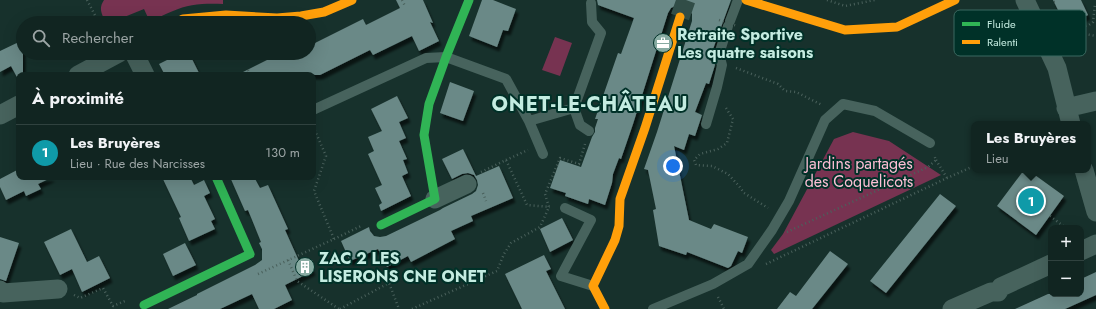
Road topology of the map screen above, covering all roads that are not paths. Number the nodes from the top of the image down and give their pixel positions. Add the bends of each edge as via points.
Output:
1 (352, 0) edge
2 (469, 0) edge
3 (738, 0) edge
4 (746, 0) edge
5 (955, 0) edge
6 (1025, 0) edge
7 (591, 3) dead end
8 (1030, 10) edge
9 (215, 16) edge
10 (243, 16) edge
11 (301, 16) edge
12 (680, 17) tunnel mouth
13 (1051, 56) edge
14 (446, 57) junction
15 (107, 60) edge
16 (138, 60) edge
17 (84, 72) edge
18 (144, 72) edge
19 (1096, 101) edge
20 (16, 107) edge
21 (574, 108) junction
22 (316, 109) edge
23 (0, 115) edge
24 (1069, 116) edge
25 (529, 121) junction
26 (706, 124) dead end
27 (589, 131) road end
28 (930, 143) road end
29 (541, 149) road end
30 (1085, 173) edge
31 (217, 180) edge
32 (467, 184) road end
33 (435, 199) junction
34 (565, 208) road end
35 (1096, 212) edge
36 (382, 226) road end
37 (1096, 244) edge
38 (1084, 250) edge
39 (1048, 265) edge
40 (593, 286) junction
41 (58, 289) road end
42 (0, 290) edge
43 (144, 305) dead end
44 (605, 309) edge
45 (653, 309) edge
46 (952, 309) edge

1 - 11 street via 324,12
2 - 14 street
3 - 26 lane via 732,24 718,54 722,64
4 - 5 street via 845,30 897,27
6 - 8 street
7 - 21 lane via 592,22 601,33
9 - 10 street
12 - 40 street via 620,199 620,226
13 - 24 street via 1057,68
14 - 22 lane via 426,58
14 - 25 lane via 506,79
14 - 33 street via 429,104 424,135
15 - 17 street
16 - 18 street
19 - 24 street
20 - 23 street
21 - 25 lane
21 - 27 lane via 580,124
25 - 29 lane
28 - 45 lane via 875,111 843,104 825,120 789,201 772,230 745,266 713,284
30 - 35 street
31 - 43 street via 250,254
32 - 33 street
33 - 36 street
34 - 40 lane via 591,220 561,276
37 - 38 street
39 - 46 street
40 - 44 street
41 - 42 street via 3,292

